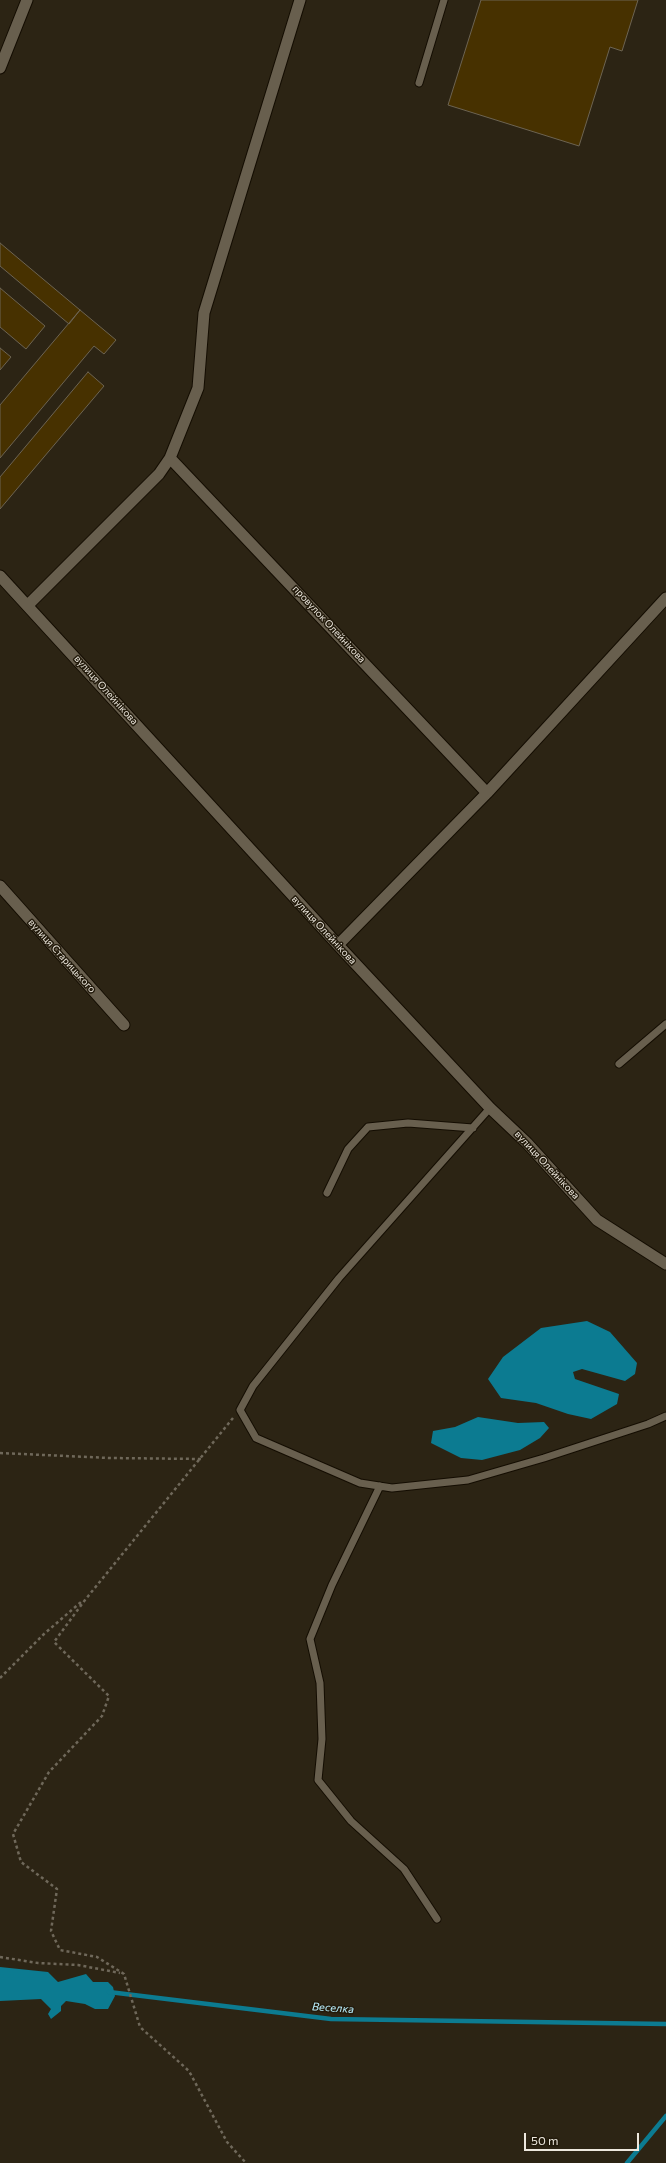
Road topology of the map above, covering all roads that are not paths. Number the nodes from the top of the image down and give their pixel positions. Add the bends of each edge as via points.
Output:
1 (27, 0) edge
2 (300, 0) edge
3 (444, 0) edge
4 (0, 68) edge
5 (419, 83) dead end
6 (170, 458) junction
7 (0, 576) edge
8 (666, 598) edge
9 (28, 604) junction
10 (487, 792) junction
11 (0, 886) edge
12 (338, 945) junction
13 (666, 1024) edge
14 (124, 1025) dead end
15 (619, 1064) dead end
16 (490, 1108) junction
17 (473, 1128) junction
18 (328, 1193) dead end
19 (666, 1264) edge
20 (666, 1416) edge
21 (380, 1486) junction
22 (437, 1919) dead end

1 - 4 street
2 - 6 street via 204,313 198,388
3 - 5 lane
6 - 9 street via 159,474
6 - 10 street, провулок Олейнікова
7 - 9 street, вулиця Олейнікова
8 - 10 street
9 - 12 street, вулиця Олейнікова
10 - 12 street
11 - 14 street, вулиця Старицького
12 - 16 street, вулиця Олейнікова
13 - 15 lane
16 - 17 lane
16 - 19 street, вулиця Олейнікова via 527,1143 597,1220
17 - 18 lane via 408,1123 368,1127 348,1149
17 - 21 lane via 339,1278 253,1386 240,1410 256,1438 360,1483
20 - 21 lane via 544,1458 468,1480 392,1488
21 - 22 lane via 332,1585 310,1639 320,1683 322,1739 318,1780 351,1821 404,1869

